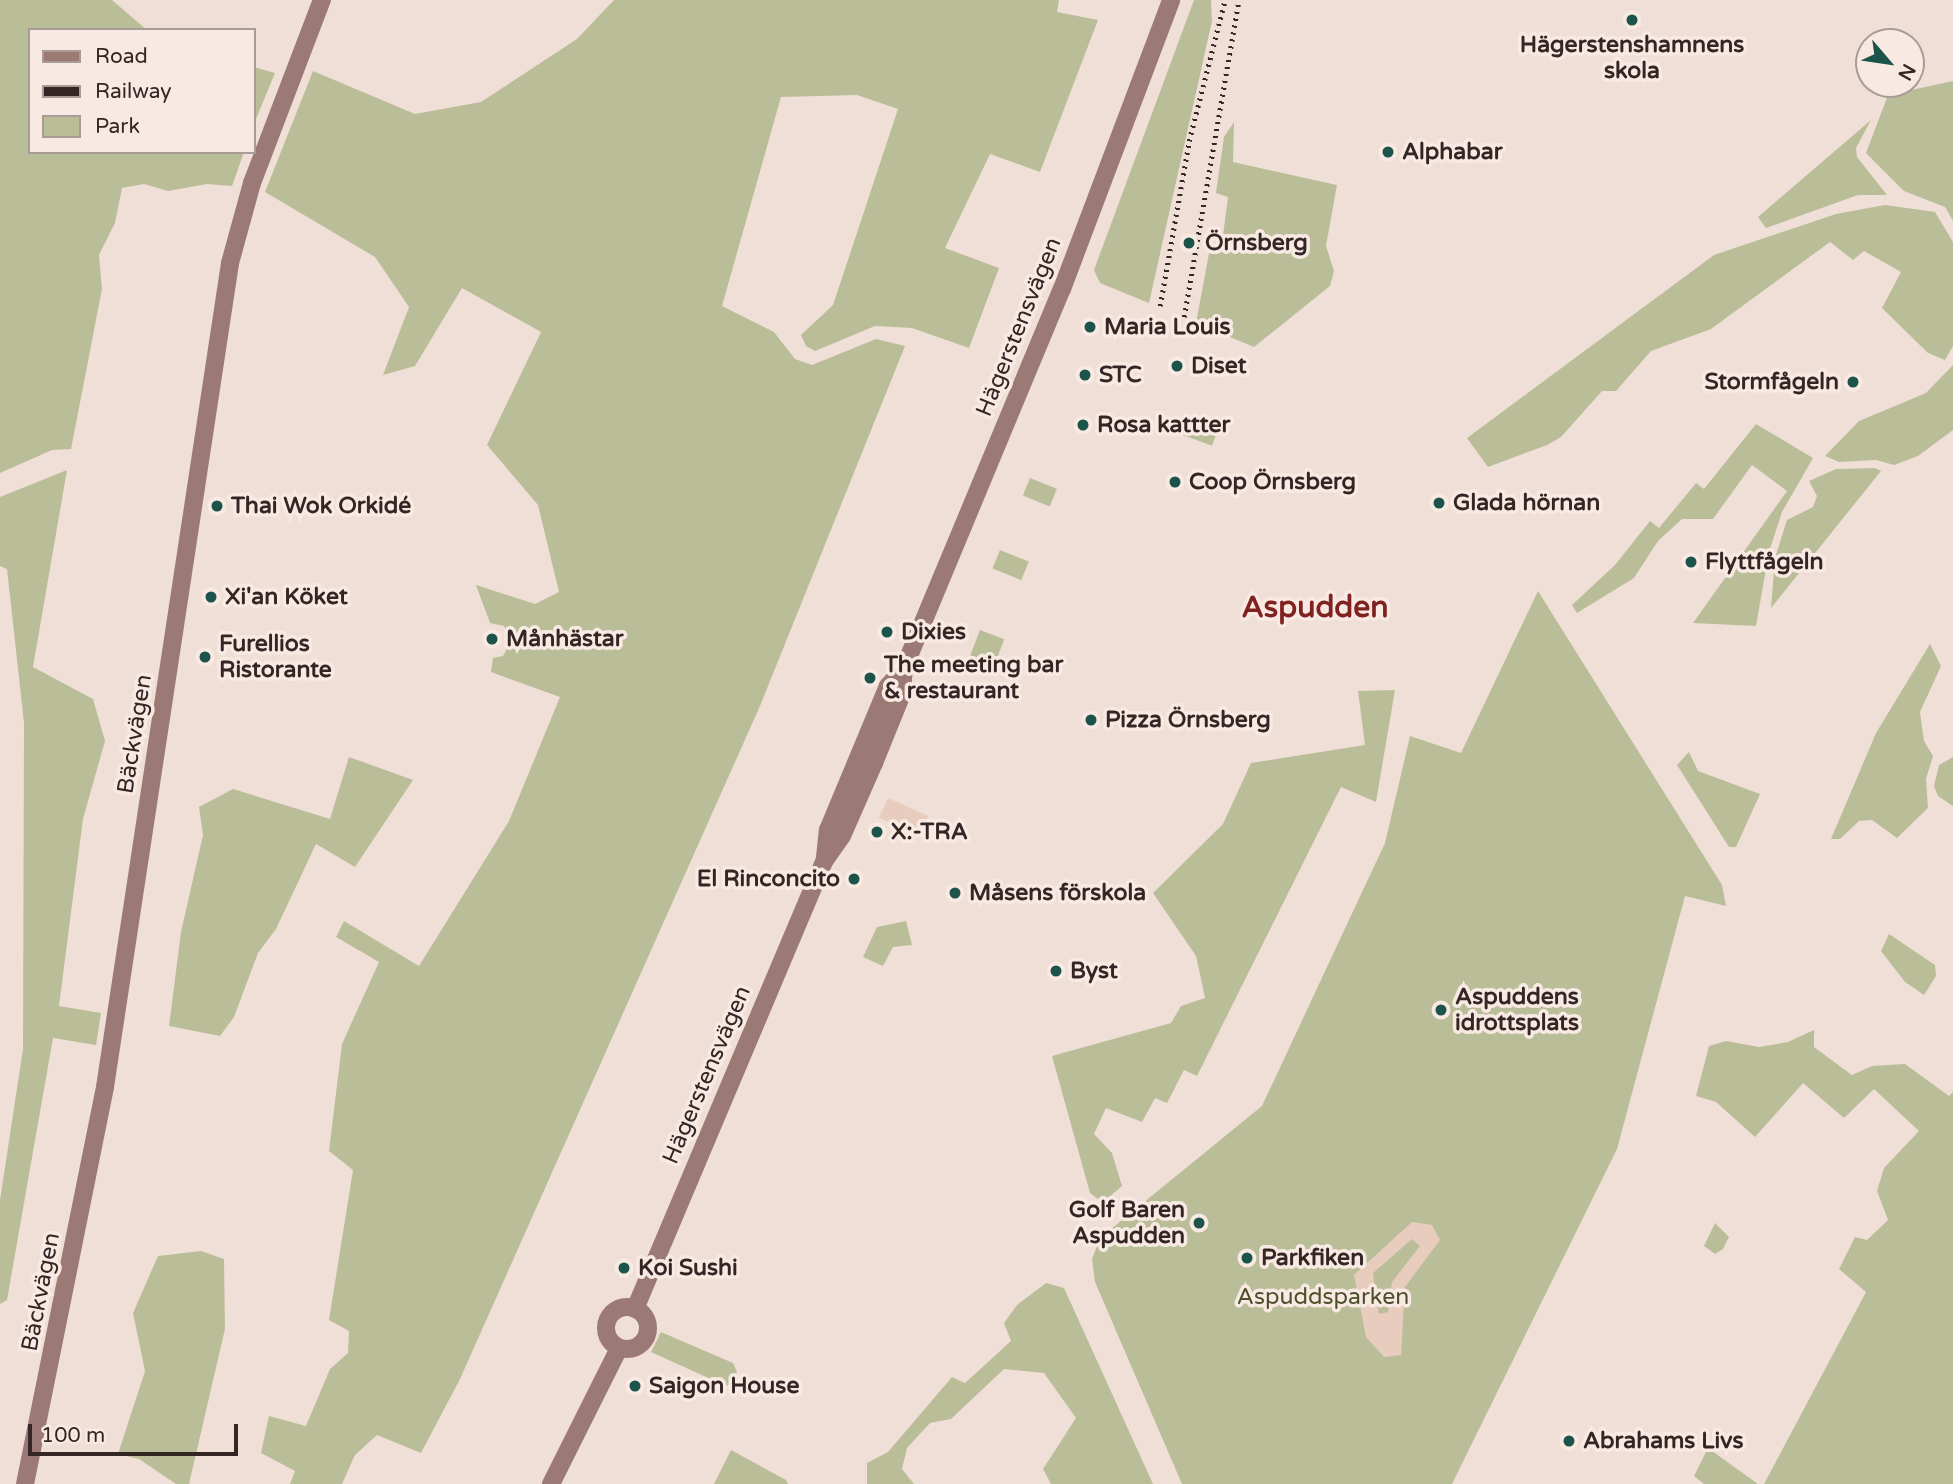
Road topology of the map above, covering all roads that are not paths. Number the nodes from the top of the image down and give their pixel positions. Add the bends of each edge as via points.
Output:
1 (322, 0) edge
2 (1171, 0) edge
3 (635, 1309) junction
4 (619, 1348) junction
5 (24, 1484) edge
6 (551, 1484) edge

1 - 5 street, Bäckvägen via 252,183 230,263 104,1087
2 - 3 street, Hägerstensvägen via 1062,289 904,668 902,694 874,763 842,836 825,860
3 - 4 street via 647,1322 646,1336 636,1347
3 - 4 street via 619,1308 608,1319 606,1332
4 - 6 street

